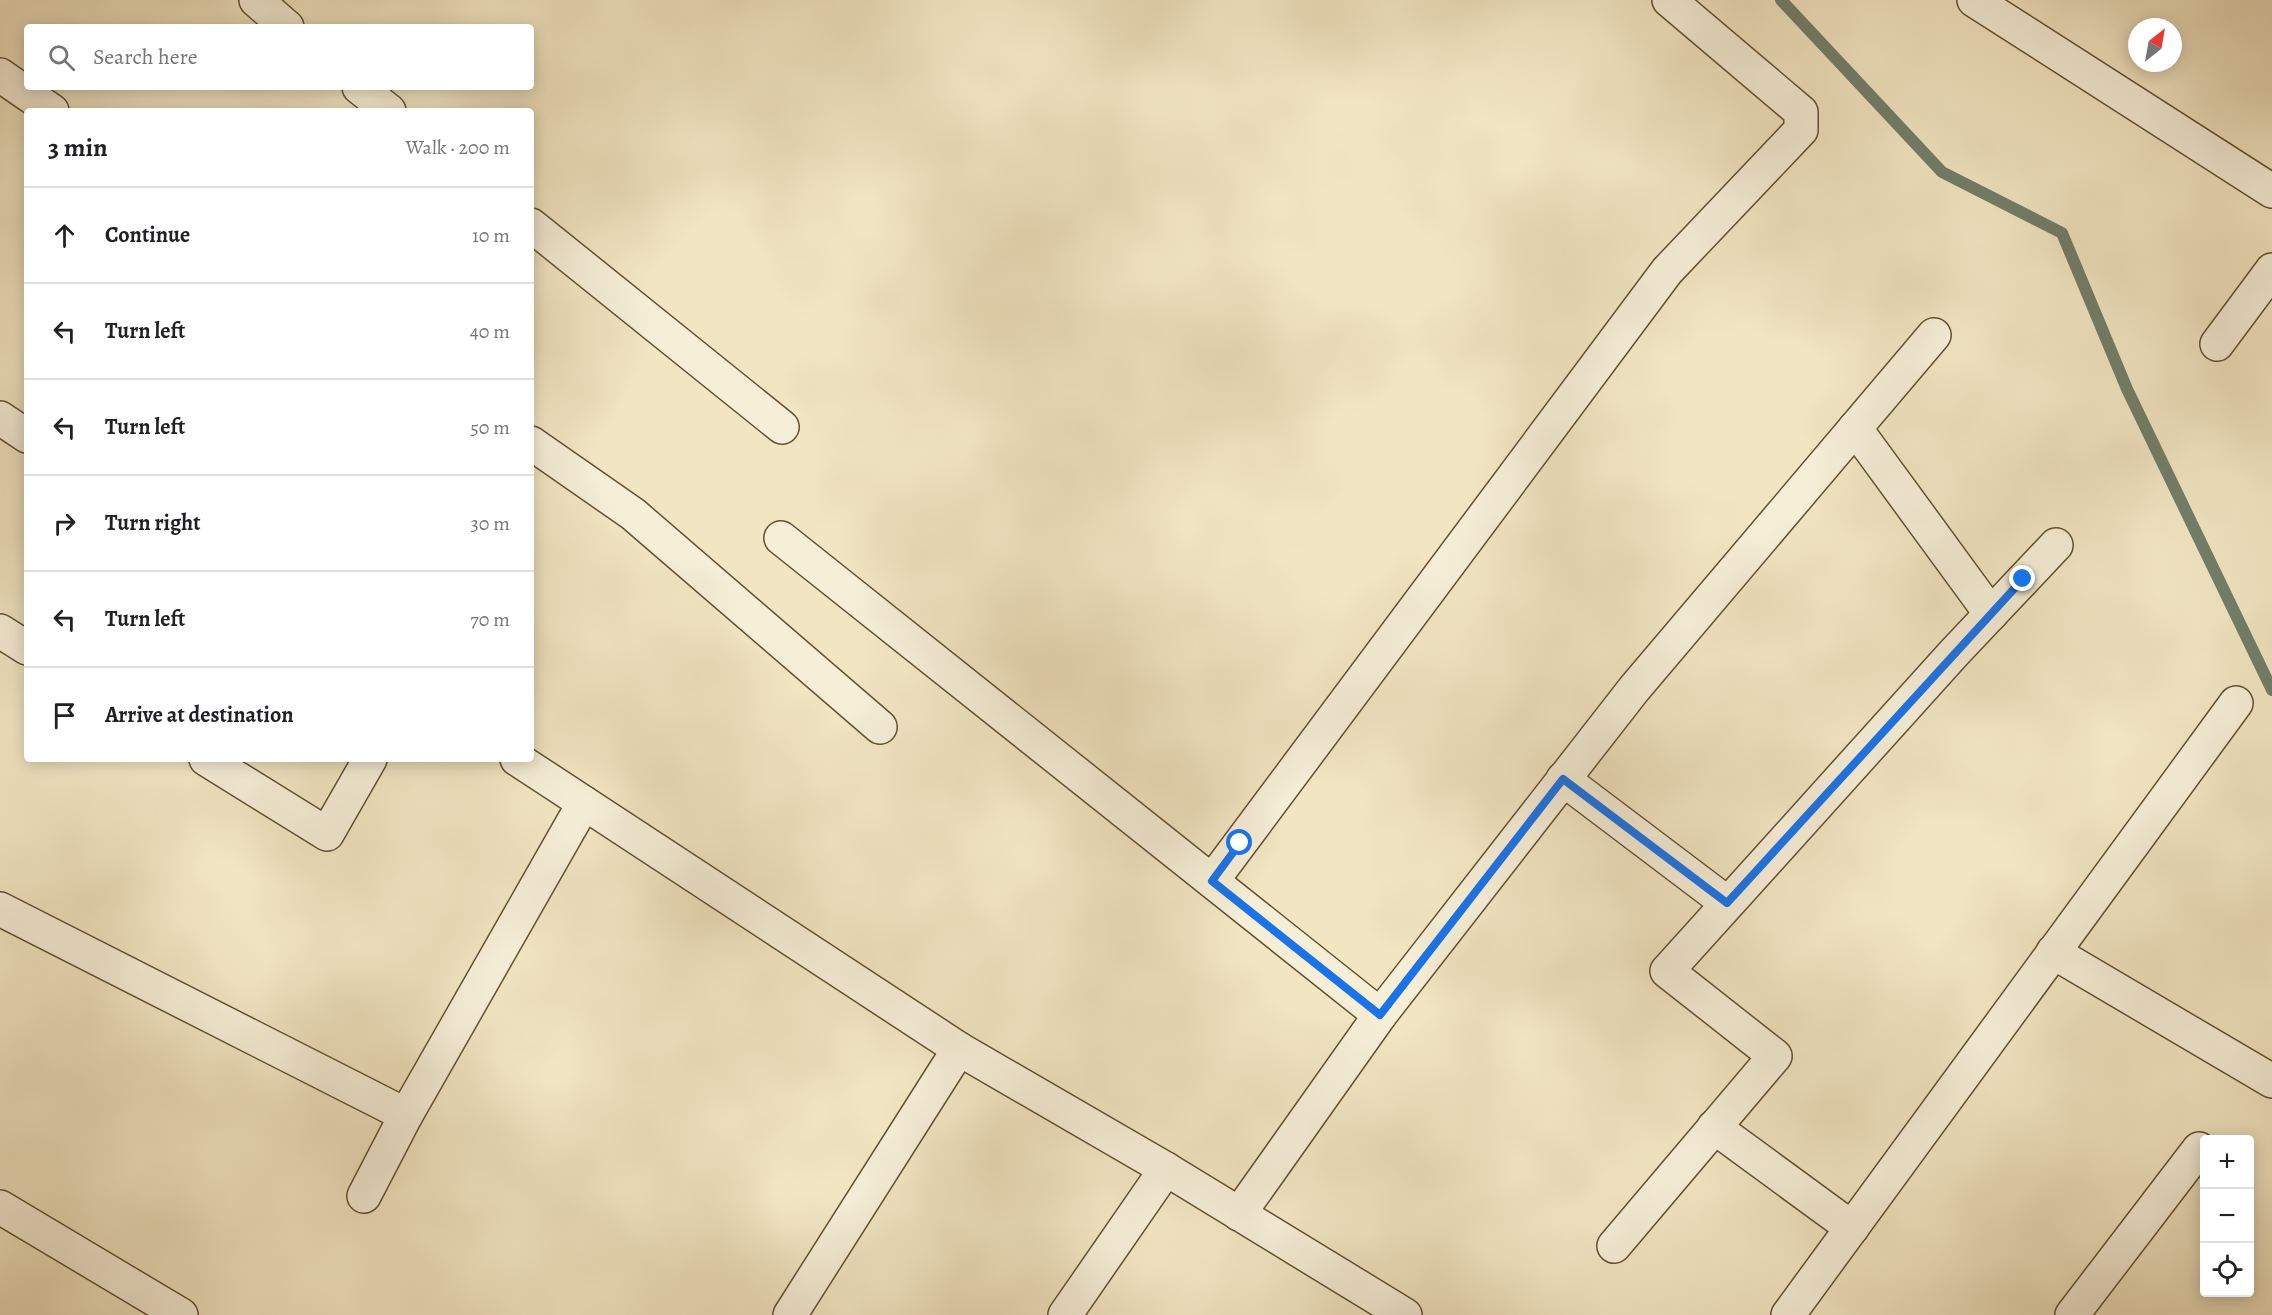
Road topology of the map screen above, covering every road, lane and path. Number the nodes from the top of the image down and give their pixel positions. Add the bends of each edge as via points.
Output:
1 (256, 0) edge
2 (1669, 0) edge
3 (1974, 0) edge
4 (284, 24) edge
5 (0, 75) edge
6 (363, 90) edge
7 (48, 108) edge
8 (385, 108) edge
9 (2272, 191) edge
10 (534, 227) edge
11 (2272, 270) edge
12 (1934, 336) dead end
13 (2217, 344) dead end
14 (0, 418) edge
15 (782, 426) dead end
16 (1855, 428) junction
17 (24, 434) edge
18 (534, 445) edge
19 (781, 538) dead end
20 (2056, 545) dead end
21 (1991, 614) junction
22 (0, 631) edge
23 (24, 646) edge
24 (2236, 703) dead end
25 (880, 727) dead end
26 (211, 762) edge
27 (368, 762) edge
28 (522, 762) edge
29 (1563, 779) junction
30 (584, 803) junction
31 (1212, 881) junction
32 (1727, 903) junction
33 (0, 909) edge
34 (2053, 952) junction
35 (1380, 1015) junction
36 (959, 1049) junction
37 (2272, 1081) edge
38 (406, 1115) junction
39 (1714, 1127) junction
40 (2199, 1149) dead end
41 (1166, 1170) junction
42 (364, 1196) dead end
43 (0, 1207) edge
44 (1239, 1214) junction
45 (1852, 1228) junction
46 (1614, 1246) dead end
47 (181, 1315) edge
48 (790, 1315) edge
49 (1065, 1315) edge
50 (1405, 1315) edge
51 (1788, 1315) edge
52 (2072, 1315) edge

1 - 4 street
2 - 31 street via 1801,112 1801,130 1667,271
3 - 9 street
5 - 7 street
6 - 8 street
10 - 15 street
11 - 13 street
12 - 16 street
14 - 17 street
16 - 21 street
16 - 29 street via 1634,688
18 - 25 street via 633,514
19 - 31 street
20 - 21 street
21 - 32 street
22 - 23 street
24 - 34 street
26 - 27 street via 327,834
28 - 30 street
29 - 32 street
29 - 35 street
30 - 36 street
30 - 38 street
31 - 35 street
32 - 39 street via 1667,971 1775,1056
33 - 38 street
34 - 37 street
34 - 45 street
35 - 44 street
36 - 41 street
36 - 48 street
38 - 42 street
39 - 45 street
39 - 46 street
40 - 52 street
41 - 44 street
41 - 49 street
43 - 47 street
44 - 50 street
45 - 51 street

